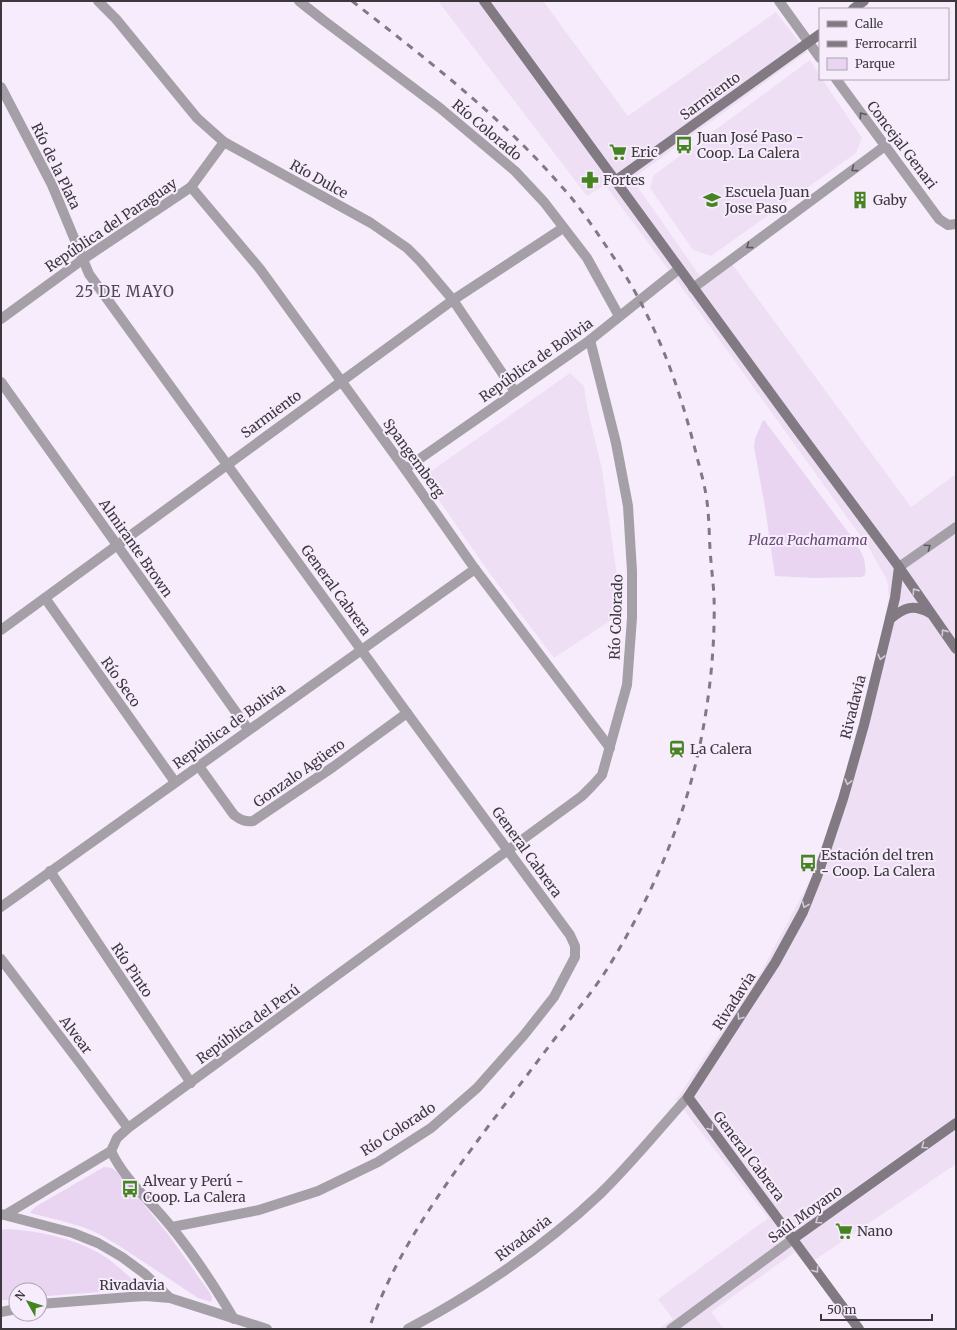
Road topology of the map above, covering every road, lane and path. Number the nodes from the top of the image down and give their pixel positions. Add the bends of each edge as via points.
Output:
1 (98, 1) edge
2 (299, 1) edge
3 (484, 1) edge
4 (779, 1) edge
5 (864, 1) edge
6 (854, 8) edge
7 (819, 35) edge
8 (808, 42) junction
9 (819, 57) edge
10 (837, 80) edge
11 (1, 87) edge
12 (224, 142) junction
13 (885, 146) junction
14 (616, 181) junction
15 (191, 187) junction
16 (952, 225) edge
17 (563, 228) junction
18 (82, 260) junction
19 (679, 269) junction
20 (693, 288) junction
21 (453, 300) junction
22 (619, 316) junction
23 (1, 319) edge
24 (590, 340) junction
25 (341, 381) junction
26 (1, 382) edge
27 (515, 392) junction
28 (228, 463) junction
29 (405, 469) junction
30 (956, 527) edge
31 (116, 546) junction
32 (899, 567) junction
33 (475, 569) junction
34 (45, 598) junction
35 (932, 615) junction
36 (890, 619) junction
37 (1, 630) edge
38 (361, 649) junction
39 (956, 649) edge
40 (407, 713) junction
41 (248, 729) junction
42 (610, 748) junction
43 (198, 765) junction
44 (175, 782) junction
45 (508, 851) junction
46 (50, 872) junction
47 (1, 906) edge
48 (570, 935) joint
49 (1, 959) edge
50 (191, 1083) junction
51 (688, 1097) junction
52 (956, 1123) edge
53 (128, 1128) junction
54 (112, 1151) junction
55 (3, 1215) edge
56 (172, 1227) junction
57 (793, 1238) junction
58 (170, 1298) junction
59 (48, 1303) edge
60 (234, 1319) junction
61 (267, 1329) edge
62 (408, 1329) edge
63 (671, 1329) edge
64 (859, 1329) edge

1 - 12 street, Río Dulce via 198,118
2 - 17 street, Río Colorado via 440,108 515,171 544,202
3 - 14 street
4 - 8 street
5 - 6 street
7 - 8 street, Sarmiento
8 - 9 street
8 - 14 street, Sarmiento
13 -> 10 street, Concejal Genari
11 - 18 street, Río de la Plata via 52,185
12 - 15 street, República del Paraguay
12 - 21 street, Río Dulce via 385,232 420,261
13 - 16 street, Concejal Genari via 939,219
13 -> 20 street
14 - 19 street
15 - 18 street, República del Paraguay
15 - 25 street, Spangemberg via 260,269
17 - 21 street, Sarmiento
17 - 22 street, Río Colorado via 587,258
18 - 23 street, República del Paraguay
18 - 28 street, General Cabrera via 89,274
19 - 20 street
19 - 22 street, República de Bolivia
20 - 32 street
21 - 25 street, Sarmiento
21 - 27 street, Río Dulce
22 - 24 street, República de Bolivia
24 - 27 street, República de Bolivia
24 - 42 street, Río Colorado via 616,443 628,506 632,571 632,618 627,685
25 - 28 street, Sarmiento
25 - 29 street, Spangemberg
26 - 31 street, Almirante Brown
27 - 29 street, República de Bolivia
28 - 31 street, Sarmiento
28 - 38 street, General Cabrera
29 - 33 street, Spangemberg
32 -> 30 street
31 - 34 street, Sarmiento
31 - 41 street, Almirante Brown
35 -> 32 street
32 - 36 street, Rivadavia
33 - 38 street, República de Bolivia
33 - 42 street, Spangemberg
34 - 37 street, Sarmiento
34 - 44 street, Río Seco
35 - 36 street via 914,607
39 -> 35 street
36 -> 51 street, Rivadavia via 844,799 803,912 775,962
38 - 40 street, General Cabrera
38 - 41 street, República de Bolivia
40 - 43 street, Gonzalo Agüero via 253,821 247,822 234,815
40 - 45 street, General Cabrera
41 - 43 street, República de Bolivia
42 - 45 street, Río Colorado via 602,775 592,786
43 - 44 street, República de Bolivia
44 - 46 street, República de Bolivia
45 - 48 street, General Cabrera
45 - 50 street, República del Perú
46 - 47 street, República de Bolivia
46 - 50 street, Río Pinto
48 - 56 street, Río Colorado via 575,946 575,957 554,997 477,1088 431,1128 378,1162 318,1191 259,1210
49 - 53 street, Alvear
50 - 53 street, República del Perú
51 -> 57 street, General Cabrera
51 - 62 street, Rivadavia via 605,1188 571,1220 509,1267 445,1309
52 -> 57 street, Saúl Moyano
53 - 54 street, República del Perú via 117,1138
54 - 55 street
54 - 56 street via 118,1165
55 - 58 street via 73,1233 98,1243 145,1274
56 - 60 street
57 - 63 street, Saúl Moyano
57 -> 64 street, General Cabrera
58 - 59 street, Rivadavia via 146,1296
58 - 60 street, Rivadavia
60 - 61 street, Rivadavia

